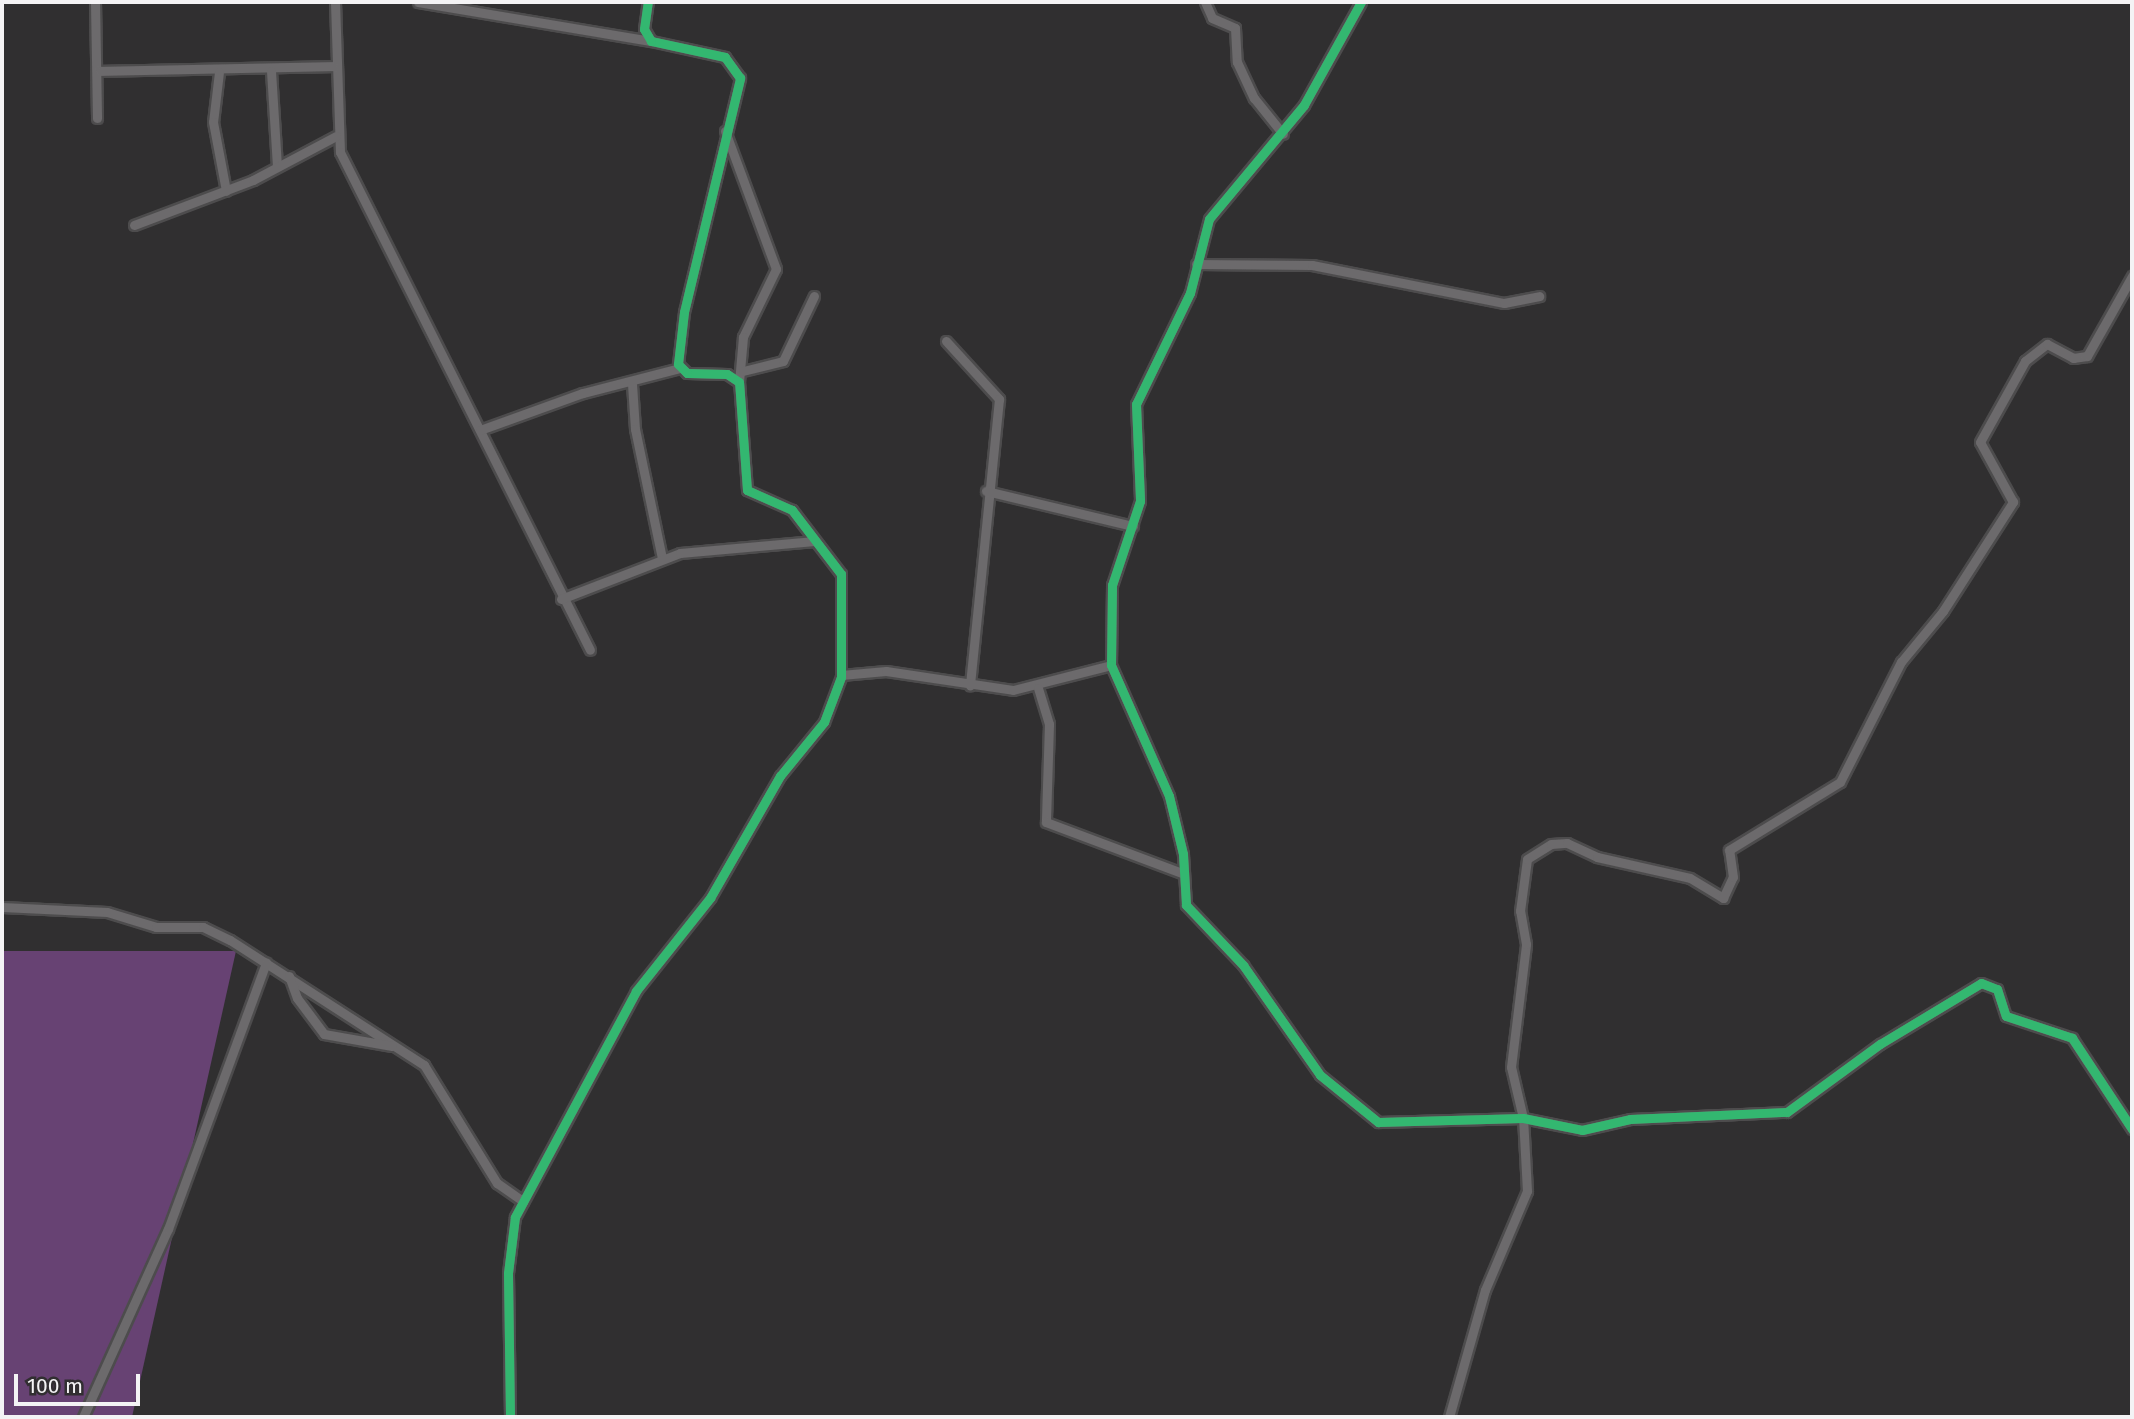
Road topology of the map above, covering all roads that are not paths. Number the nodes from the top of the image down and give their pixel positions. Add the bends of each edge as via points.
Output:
1 (95, 2) edge
2 (335, 2) edge
3 (418, 2) edge
4 (648, 2) edge
5 (1205, 2) edge
6 (1361, 2) edge
7 (452, 5) edge
8 (651, 41) junction
9 (333, 65) junction
10 (100, 71) junction
11 (271, 71) junction
12 (219, 72) junction
13 (97, 118) dead end
14 (726, 131) junction
15 (1283, 134) junction
16 (336, 136) junction
17 (277, 167) junction
18 (226, 191) junction
19 (134, 225) dead end
20 (1196, 264) junction
21 (2132, 276) edge
22 (814, 296) dead end
23 (1539, 296) dead end
24 (946, 341) dead end
25 (680, 368) junction
26 (743, 371) junction
27 (739, 382) junction
28 (632, 384) junction
29 (480, 430) junction
30 (986, 491) junction
31 (1133, 526) junction
32 (814, 541) junction
33 (662, 558) junction
34 (561, 599) junction
35 (590, 650) dead end
36 (1111, 665) junction
37 (841, 675) junction
38 (970, 685) junction
39 (1038, 688) junction
40 (1184, 874) junction
41 (2, 907) edge
42 (266, 962) junction
43 (289, 976) junction
44 (396, 1046) junction
45 (1523, 1118) junction
46 (2132, 1129) edge
47 (523, 1201) junction
48 (83, 1417) edge
49 (510, 1417) edge
50 (1449, 1417) edge

1 - 10 street
2 - 9 street
3 - 7 street
4 - 8 street via 644,29
5 - 15 street via 1212,18 1235,28 1240,70
6 - 15 street
7 - 8 street
8 - 14 street via 725,57 737,66 740,78
9 - 11 street
9 - 16 street
10 - 12 street
10 - 13 street
11 - 12 street
11 - 17 street
12 - 18 street via 213,122
14 - 25 street via 684,312
14 - 26 street via 776,269 743,337
15 - 20 street via 1214,212
16 - 17 street
16 - 29 street
17 - 18 street
18 - 19 street
20 - 23 street via 1312,265 1504,303
20 - 31 street via 1182,313 1136,404 1140,500
21 - 45 street via 2087,356 2076,359 2047,344 2025,361 1980,442 2013,502 1944,611 1901,662 1840,782 1729,850 1733,877 1723,898 1690,878 1597,858 1567,843 1552,844 1527,859 1520,911 1526,944 1511,1067
22 - 26 street via 783,361
24 - 30 street via 999,397
25 - 27 street
25 - 28 street
26 - 27 street
27 - 32 street via 747,490 759,500 783,503
28 - 29 street via 583,393
28 - 33 street via 635,429
29 - 34 street
30 - 31 street
30 - 38 street
31 - 36 street via 1109,601
32 - 33 street via 745,542
32 - 37 street via 842,577
33 - 34 street
34 - 35 street
36 - 39 street
36 - 40 street via 1169,796
37 - 38 street via 886,671
37 - 47 street via 824,722 780,776 710,898 636,991
38 - 39 street
39 - 40 street via 1049,724 1046,822
40 - 45 street via 1186,905 1243,965 1320,1075 1362,1114 1387,1124
41 - 42 street via 107,912 166,928 202,928
42 - 43 street
42 - 48 street via 168,1229
43 - 44 street
43 - 44 street via 303,1007 324,1034
44 - 47 street via 429,1070 494,1178
45 - 46 street via 1583,1130 1630,1119 1787,1112 1880,1044 1981,983 1997,989 2006,1016 2072,1038
45 - 50 street via 1524,1203 1485,1290
47 - 49 street via 509,1244

